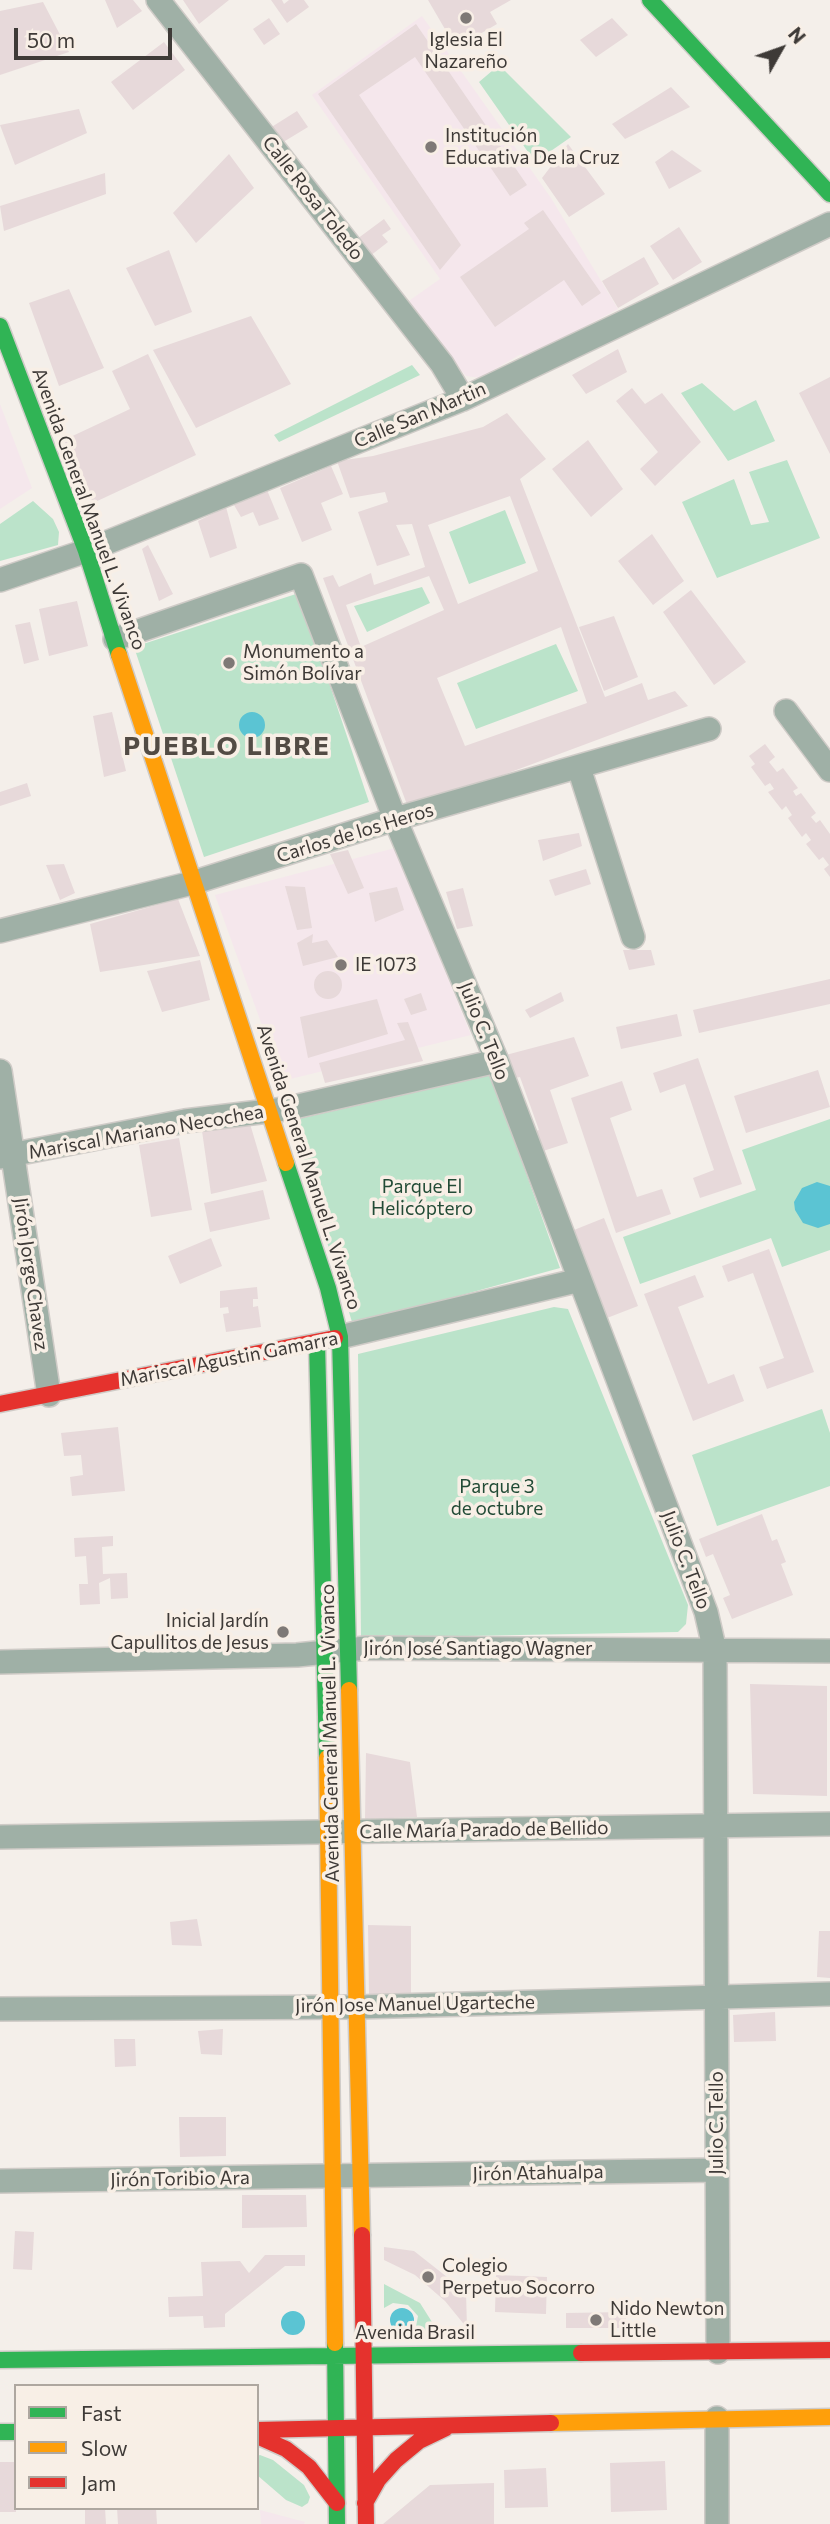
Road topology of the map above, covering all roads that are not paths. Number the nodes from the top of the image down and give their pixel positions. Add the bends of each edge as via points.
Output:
1 (159, 0) edge
2 (650, 0) edge
3 (830, 194) edge
4 (830, 224) edge
5 (0, 326) edge
6 (463, 399) junction
7 (86, 551) junction
8 (0, 580) edge
9 (115, 639) junction
10 (786, 711) dead end
11 (709, 729) dead end
12 (579, 768) junction
13 (830, 771) edge
14 (396, 819) junction
15 (192, 883) junction
16 (0, 931) edge
17 (633, 937) dead end
18 (497, 1061) junction
19 (0, 1071) edge
20 (270, 1111) junction
21 (7, 1156) edge
22 (580, 1280) junction
23 (340, 1337) junction
24 (317, 1342) junction
25 (49, 1395) junction
26 (0, 1404) edge
27 (350, 1649) junction
28 (325, 1651) junction
29 (715, 1651) junction
30 (830, 1651) edge
31 (0, 1662) edge
32 (830, 1824) edge
33 (715, 1825) junction
34 (329, 1832) junction
35 (353, 1832) junction
36 (0, 1837) edge
37 (830, 1994) edge
38 (716, 1996) junction
39 (330, 2006) junction
40 (358, 2007) junction
41 (0, 2009) edge
42 (717, 2170) junction
43 (333, 2176) junction
44 (360, 2177) junction
45 (0, 2181) edge
46 (830, 2350) edge
47 (718, 2352) junction
48 (335, 2354) junction
49 (363, 2354) junction
50 (0, 2360) edge
51 (830, 2417) edge
52 (717, 2418) junction
53 (456, 2425) junction
54 (335, 2429) junction
55 (364, 2429) junction
56 (259, 2430) edge
57 (259, 2437) edge
58 (337, 2503) junction
59 (365, 2503) junction
60 (337, 2524) edge
61 (366, 2524) edge
62 (717, 2524) edge

1 - 6 street, Calle Rosa Toledo via 442,364
2 - 3 street
4 - 6 street, Calle San Martin
5 - 7 street, Avenida General Manuel L. Vivanco
6 - 7 street, Calle San Martin
7 - 8 street, Calle San Martin
7 - 9 street, Avenida General Manuel L. Vivanco
9 - 14 street, Julio C. Tello via 301,575
9 - 15 street, Avenida General Manuel L. Vivanco
10 - 13 street
11 - 12 street, Carlos de los Heros
12 - 14 street, Carlos de los Heros
12 - 17 street
14 - 15 street, Carlos de los Heros
14 - 18 street, Julio C. Tello
15 - 16 street, Carlos de los Heros
15 - 20 street, Avenida General Manuel L. Vivanco
18 - 20 street, Mariscal Mariano Necochea
18 - 22 street, Julio C. Tello
19 - 21 street, Jirón Jorge Chavez
20 - 21 street, Mariscal Mariano Necochea via 185,1121
20 - 23 street, Avenida General Manuel L. Vivanco
21 - 25 street, Jirón Jorge Chavez
22 - 23 street, Mariscal Agustin Gamarra
22 - 29 street, Julio C. Tello via 706,1612
23 - 24 street, Mariscal Agustin Gamarra
23 - 27 street, Avenida General Manuel L. Vivanco
24 - 25 street, Mariscal Agustin Gamarra
24 - 28 street, Avenida General Manuel L. Vivanco
25 - 26 street, Mariscal Agustin Gamarra
27 - 28 street, Jirón José Santiago Wagner
27 - 29 street, Jirón José Santiago Wagner
27 - 35 street, Avenida General Manuel L. Vivanco
28 - 31 street, Jirón José Santiago Wagner
28 - 34 street, Avenida General Manuel L. Vivanco
29 - 30 street, Jirón José Santiago Wagner
29 - 33 street, Julio C. Tello
32 - 33 street, Calle María Parado de Bellido
33 - 35 street, Calle María Parado de Bellido
33 - 38 street, Julio C. Tello
34 - 35 street, Calle María Parado de Bellido
34 - 36 street, Calle María Parado de Bellido
34 - 39 street, Avenida General Manuel L. Vivanco
35 - 40 street, Avenida General Manuel L. Vivanco
37 - 38 street, Jirón Jose Manuel Ugarteche
38 - 40 street, Jirón Jose Manuel Ugarteche
38 - 42 street, Julio C. Tello
39 - 40 street, Jirón Jose Manuel Ugarteche
39 - 41 street, Jirón Jose Manuel Ugarteche
39 - 43 street, Avenida General Manuel L. Vivanco
40 - 44 street, Avenida General Manuel L. Vivanco
42 - 44 street, Jirón Atahualpa
42 - 47 street, Julio C. Tello
43 - 44 street, Jirón Toribio Ara
43 - 45 street, Jirón Toribio Ara
43 - 48 street, Avenida General Manuel L. Vivanco
44 - 49 street, Avenida General Manuel L. Vivanco
46 - 47 street, Avenida Brasil
47 - 49 street, Avenida Brasil
48 - 49 street, Avenida Brasil
48 - 50 street, Avenida Brasil
48 - 54 street, Avenida General Manuel L. Vivanco
49 - 55 street, Avenida General Manuel L. Vivanco
51 - 52 street
52 - 53 street
52 - 62 street
53 - 55 street
53 - 59 street via 428,2436 403,2454 378,2480
54 - 55 street
54 - 56 street
54 - 58 street, Avenida General Manuel L. Vivanco
55 - 59 street, Avenida General Manuel L. Vivanco
57 - 58 street via 286,2449 309,2467
58 - 60 street, Avenida General Manuel L. Vivanco
59 - 61 street, Avenida General Manuel L. Vivanco

